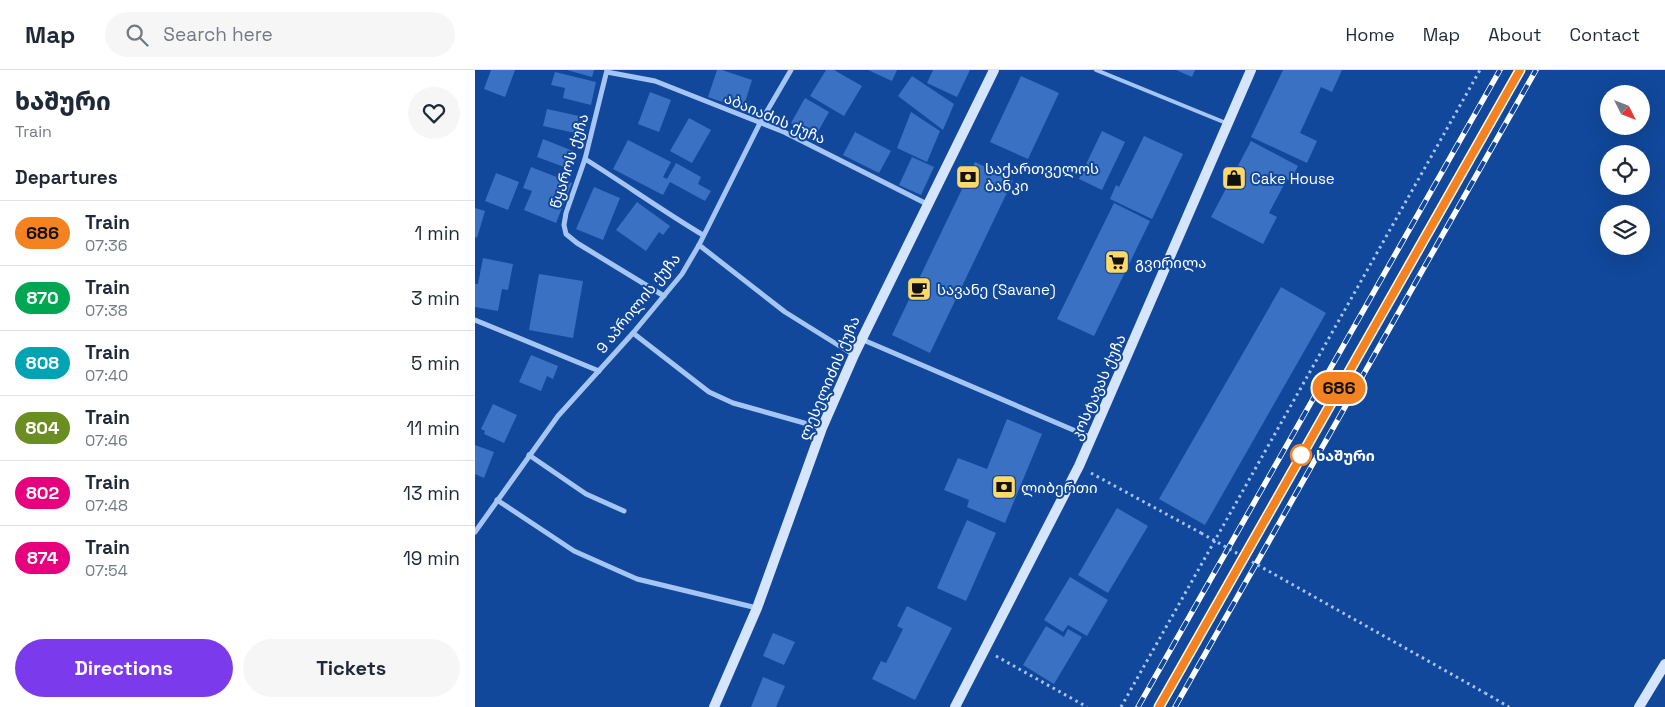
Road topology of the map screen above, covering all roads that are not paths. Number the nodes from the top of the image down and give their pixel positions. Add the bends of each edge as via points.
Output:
1 (791, 70) edge
2 (994, 70) edge
3 (1096, 70) edge
4 (1251, 70) edge
5 (607, 71) edge
6 (760, 123) junction
7 (1227, 123) junction
8 (585, 159) junction
9 (927, 204) junction
10 (703, 236) junction
11 (699, 245) junction
12 (664, 296) junction
13 (475, 320) edge
14 (633, 333) junction
15 (861, 339) junction
16 (853, 355) junction
17 (599, 371) junction
18 (823, 428) junction
19 (1092, 438) junction
20 (529, 454) junction
21 (497, 500) junction
22 (624, 511) dead end
23 (475, 532) edge
24 (757, 608) junction
25 (1665, 664) edge
26 (714, 707) edge
27 (955, 707) edge
28 (1639, 707) edge

1 - 6 street, 9 აპრილის ქუჩა
2 - 9 street, ლესელიძის ქუჩა
3 - 7 lane
4 - 7 street, კოსტავას ქუჩა
5 - 6 street, აბაიაძის ქუჩა via 655,81
5 - 8 street, წყაროს ქუჩა
6 - 9 street, აბაიაძის ქუჩა
6 - 10 street, 9 აპრილის ქუჩა
7 - 19 street, კოსტავას ქუჩა
8 - 10 street
8 - 12 street, წყაროს ქუჩა via 566,213 566,234
9 - 15 street, ლესელიძის ქუჩა
10 - 11 street, 9 აპრილის ქუჩა
11 - 12 street, 9 აპრილის ქუჩა
11 - 16 street via 785,312
12 - 14 street, 9 აპრილის ქუჩა
13 - 17 street
14 - 17 street, 9 აპრილის ქუჩა
14 - 18 street via 709,392 733,403
15 - 16 street, ლესელიძის ქუჩა
15 - 19 street
16 - 18 street, ლესელიძის ქუჩა
17 - 20 street, 9 აპრილის ქუჩა
18 - 24 street, ლესელიძის ქუჩა
19 - 27 street, კოსტავას ქუჩა
20 - 21 street, 9 აპრილის ქუჩა
20 - 22 street via 586,494
21 - 23 street, 9 აპრილის ქუჩა
21 - 24 street via 574,551 637,580
24 - 26 street, ლესელიძის ქუჩა
25 - 28 street

